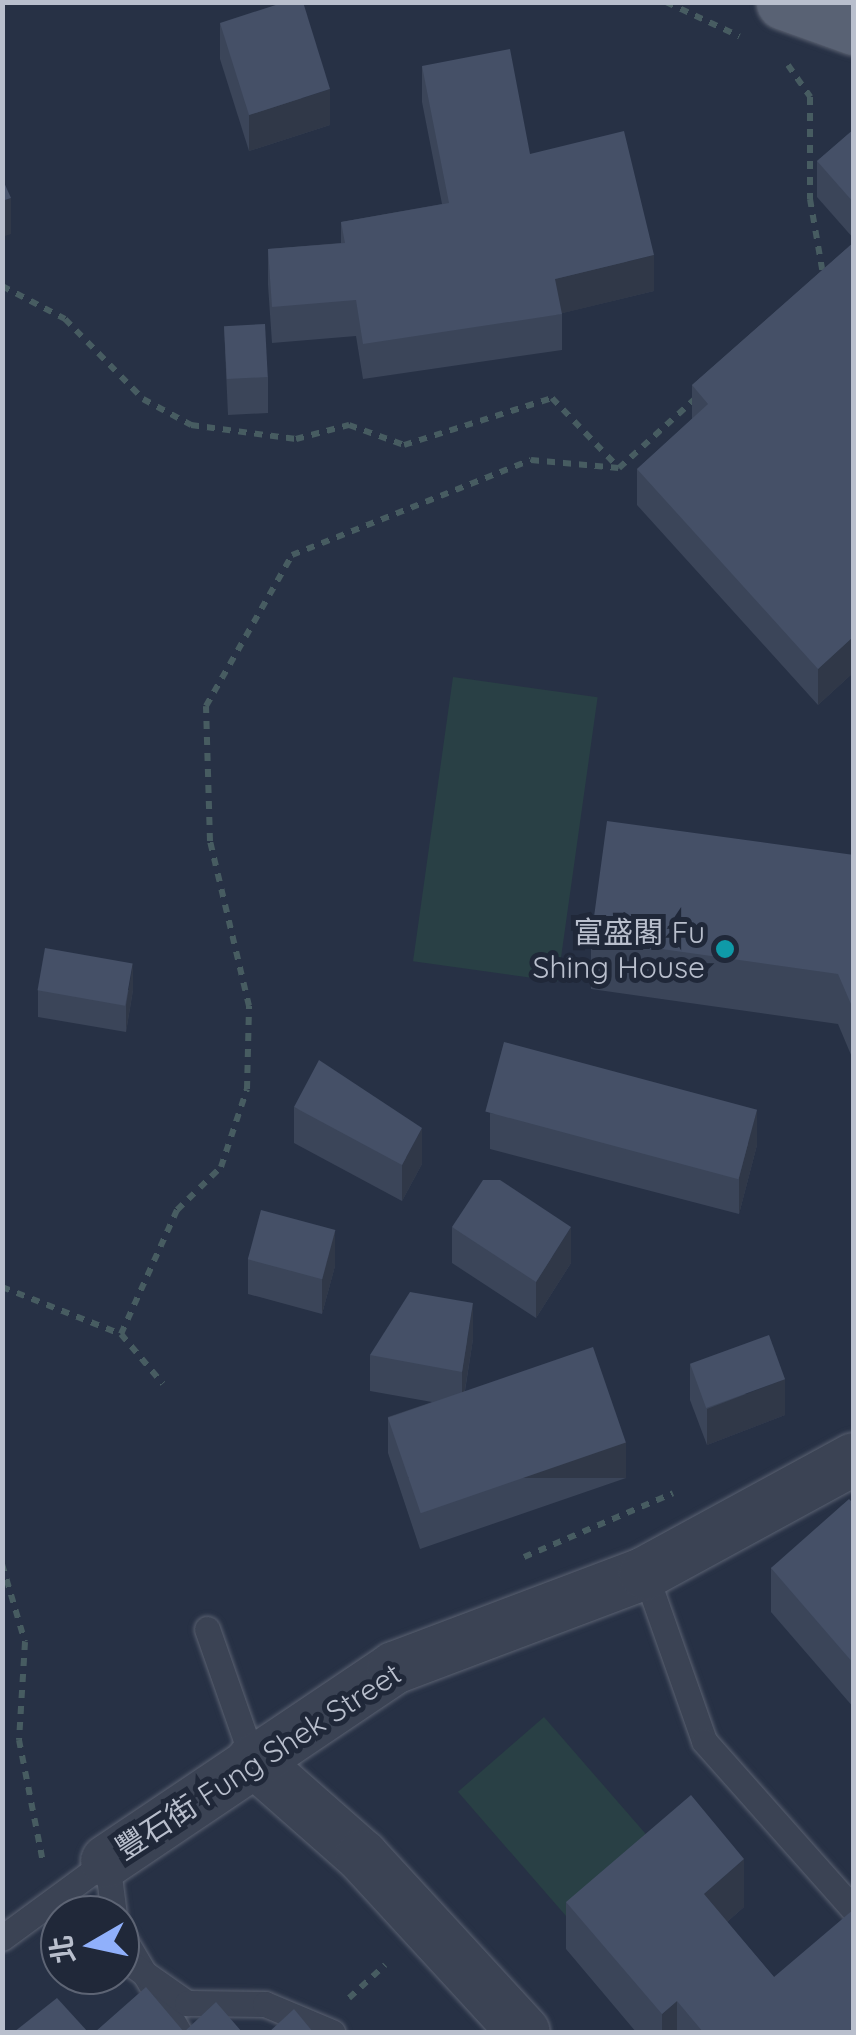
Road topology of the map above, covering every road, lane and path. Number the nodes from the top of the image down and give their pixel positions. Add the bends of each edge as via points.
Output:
1 (666, 2) edge
2 (768, 22) edge
3 (854, 27) edge
4 (782, 60) dead end
5 (2, 286) edge
6 (810, 294) edge
7 (707, 387) edge
8 (618, 468) junction
9 (2, 1287) edge
10 (121, 1334) junction
11 (164, 1384) dead end
12 (854, 1459) edge
13 (2, 1564) edge
14 (646, 1574) junction
15 (207, 1629) dead end
16 (253, 1760) junction
17 (107, 1861) junction
18 (44, 1866) dead end
19 (111, 1895) edge
20 (854, 1910) edge
21 (2, 1938) edge
22 (385, 1965) dead end
23 (140, 1972) edge
24 (140, 1975) edge
25 (210, 2006) junction
26 (327, 2028) edge
27 (179, 2032) edge
28 (236, 2032) edge
29 (524, 2032) edge

1 - 2 path
2 - 3 main road
4 - 6 path via 810,97 810,199 824,280
5 - 8 path via 65,318 144,400 191,425 296,439 349,425 404,445 552,398
7 - 8 path
8 - 10 path via 531,460 292,555 206,706 210,840 249,1006 247,1089 222,1166 177,1210
9 - 10 path
10 - 11 path
12 - 14 street, 豐石街 Fung Shek Street
13 - 18 path via 25,1642 19,1740
14 - 16 street, 豐石街 Fung Shek Street via 394,1668
14 - 20 lane via 704,1741
15 - 16 lane
16 - 17 street, 豐石街 Fung Shek Street
16 - 29 street via 362,1856
17 - 19 lane
17 - 21 lane, 豐石街 Fung Shek Street
22 - 26 path
23 - 25 lane via 161,1992
24 - 27 lane
25 - 26 lane via 265,2004
25 - 28 lane

